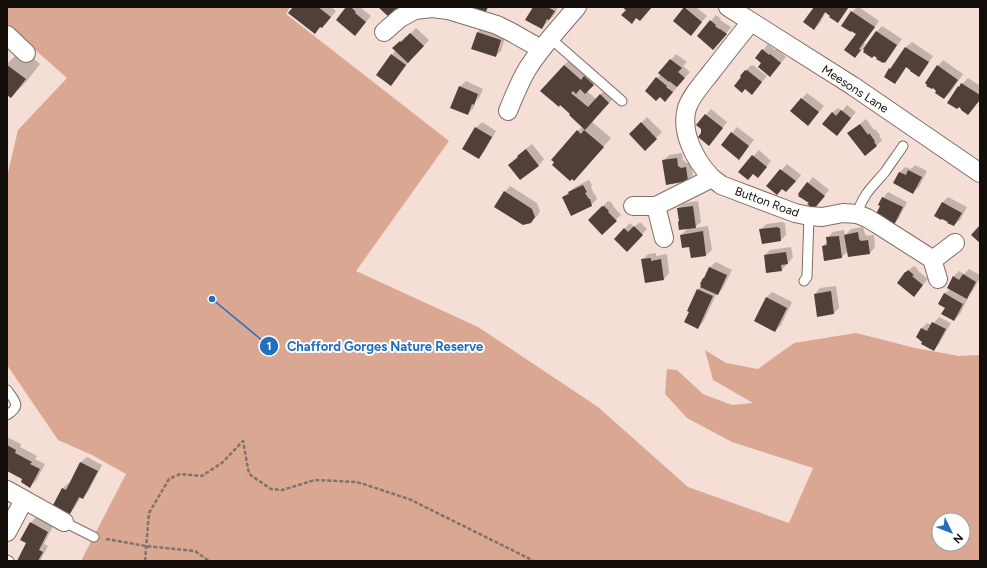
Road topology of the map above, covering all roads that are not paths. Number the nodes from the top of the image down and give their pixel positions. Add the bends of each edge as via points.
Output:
1 (577, 7) edge
2 (728, 7) edge
3 (751, 22) junction
4 (384, 32) dead end
5 (7, 35) edge
6 (546, 44) junction
7 (26, 52) dead end
8 (622, 101) dead end
9 (508, 110) dead end
10 (903, 146) dead end
11 (980, 173) edge
12 (712, 178) junction
13 (633, 206) dead end
14 (656, 206) junction
15 (857, 214) junction
16 (809, 216) junction
17 (664, 238) dead end
18 (955, 243) dead end
19 (932, 259) junction
20 (938, 279) dead end
21 (804, 281) dead end
22 (7, 390) edge
23 (7, 415) edge
24 (7, 490) edge
25 (24, 500) junction
26 (64, 522) joint
27 (7, 532) edge
28 (94, 537) road end

1 - 6 street
2 - 3 street, Meesons Lane
3 - 11 street, Meesons Lane via 853,86
3 - 12 street, Button Road via 687,108 685,123 690,144 696,157
4 - 6 street via 400,18 415,10 432,8 448,10
5 - 7 street
6 - 8 lane
6 - 9 street via 528,69
10 - 15 lane via 862,200
12 - 14 street
12 - 16 street, Button Road via 737,192
13 - 14 street
14 - 17 street
15 - 16 street, Button Road
15 - 19 street, Button Road
16 - 21 lane via 807,277
18 - 19 street
19 - 20 street
22 - 23 lane via 16,407
24 - 25 street
25 - 26 street
25 - 27 street
26 - 28 lane

